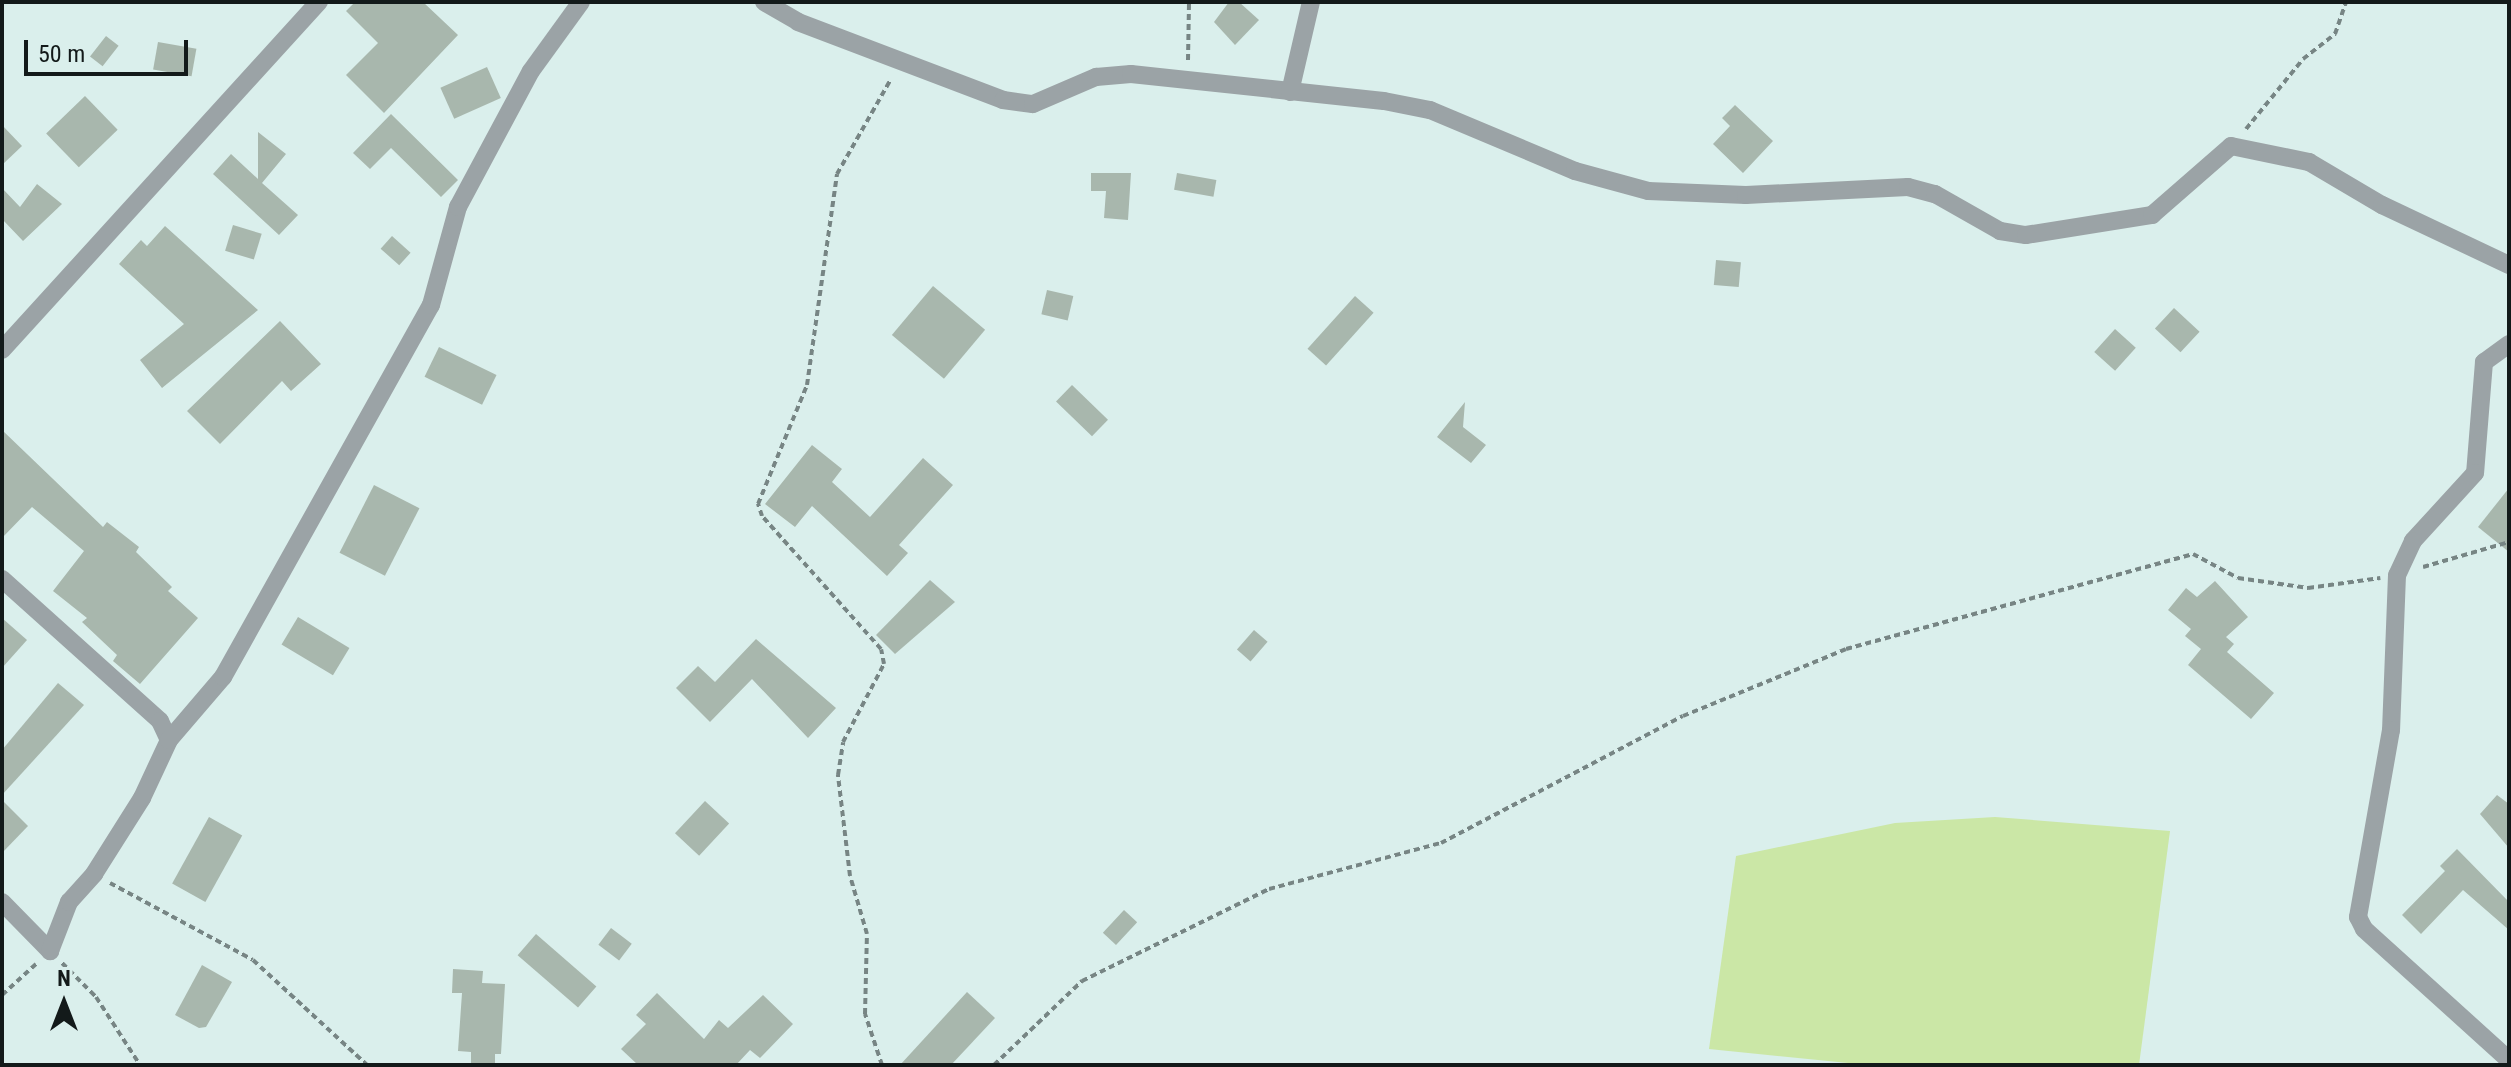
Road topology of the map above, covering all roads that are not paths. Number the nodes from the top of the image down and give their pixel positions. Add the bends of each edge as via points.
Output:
1 (319, 2) edge
2 (581, 2) edge
3 (764, 2) edge
4 (1311, 2) edge
5 (1290, 92) junction
6 (2509, 265) edge
7 (2509, 344) edge
8 (2, 350) edge
9 (2, 579) edge
10 (169, 740) junction
11 (2, 902) edge
12 (2509, 1060) edge

1 - 8 street
2 - 10 street via 531,71 458,207 431,305 416,332 223,677
3 - 5 street via 899,62 976,91 1033,104 1096,77 1131,74
4 - 5 street
5 - 6 street via 1430,110 1575,171 1648,191 1746,195 1908,187 1935,194 2000,231 2026,235 2152,215 2231,146 2309,162 2382,205
7 - 12 street via 2484,362 2475,473 2413,541 2397,575 2391,730 2358,917 2364,929
9 - 10 street via 160,721
10 - 11 street via 142,798 94,874 69,902 50,951

